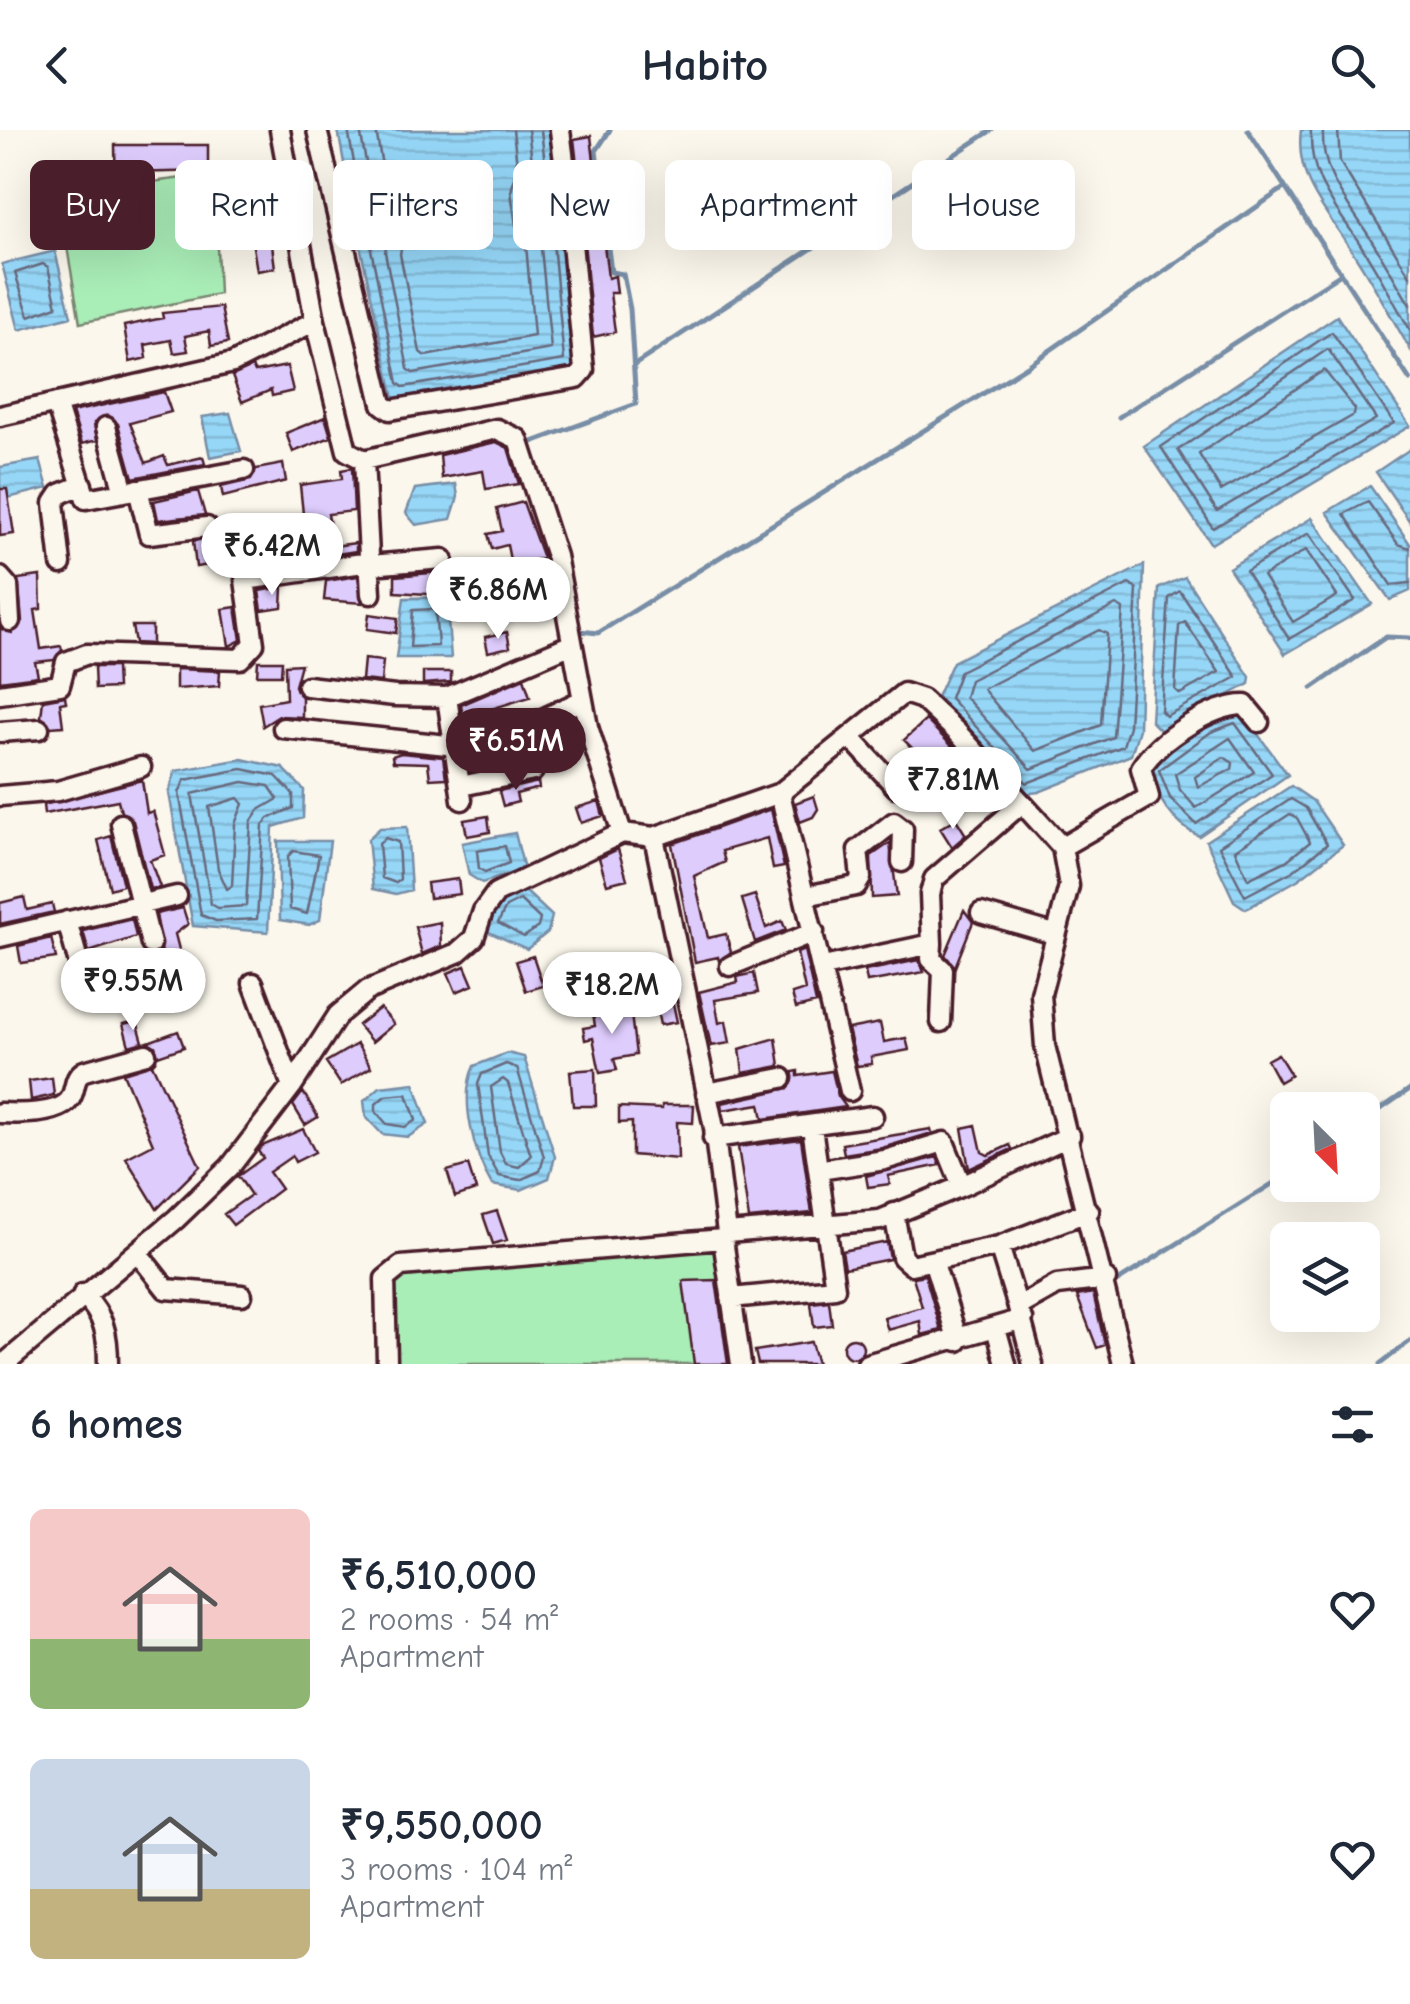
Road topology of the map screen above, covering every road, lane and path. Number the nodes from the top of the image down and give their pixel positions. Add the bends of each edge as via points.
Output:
1 (280, 130) edge
2 (318, 130) edge
3 (560, 130) edge
4 (564, 160) edge
5 (573, 250) edge
6 (315, 320) junction
7 (56, 404) junction
8 (0, 416) edge
9 (106, 427) dead end
10 (364, 460) junction
11 (244, 470) dead end
12 (82, 486) junction
13 (131, 491) junction
14 (207, 527) dead end
15 (442, 559) dead end
16 (61, 564) dead end
17 (370, 564) junction
18 (0, 577) edge
19 (371, 594) dead end
20 (10, 621) dead end
21 (570, 645) junction
22 (307, 686) dead end
23 (0, 694) edge
24 (448, 696) junction
25 (582, 700) junction
26 (1259, 722) dead end
27 (39, 728) dead end
28 (283, 728) dead end
29 (0, 732) edge
30 (850, 736) junction
31 (457, 746) junction
32 (141, 766) dead end
33 (533, 771) dead end
34 (896, 787) dead end
35 (780, 793) junction
36 (0, 796) edge
37 (1022, 803) junction
38 (121, 824) dead end
39 (622, 833) junction
40 (654, 837) junction
41 (1062, 847) junction
42 (902, 862) dead end
43 (177, 896) dead end
44 (805, 896) junction
45 (142, 902) junction
46 (981, 913) dead end
47 (67, 921) junction
48 (814, 932) junction
49 (1054, 934) junction
50 (0, 937) edge
51 (152, 944) dead end
52 (932, 944) junction
53 (730, 966) dead end
54 (823, 967) junction
55 (253, 983) dead end
56 (89, 1000) dead end
57 (941, 1022) dead end
58 (146, 1054) dead end
59 (782, 1078) dead end
60 (292, 1086) junction
61 (850, 1091) dead end
62 (706, 1093) junction
63 (0, 1113) edge
64 (873, 1116) dead end
65 (812, 1127) junction
66 (1070, 1136) junction
67 (714, 1138) junction
68 (818, 1170) junction
69 (962, 1186) junction
70 (1089, 1211) junction
71 (894, 1213) junction
72 (828, 1225) junction
73 (725, 1236) junction
74 (999, 1246) junction
75 (136, 1252) junction
76 (934, 1263) junction
77 (1106, 1279) junction
78 (82, 1294) junction
79 (242, 1295) dead end
80 (731, 1298) junction
81 (1020, 1313) junction
82 (996, 1328) junction
83 (958, 1340) junction
84 (386, 1362) dead end
85 (4, 1364) edge
86 (108, 1364) edge
87 (741, 1364) edge
88 (867, 1364) edge
89 (1006, 1364) edge
90 (1034, 1364) edge
91 (1123, 1364) edge

1 - 6 street
2 - 5 street via 382,404 390,410 577,378 584,370
3 - 4 street
6 - 7 street via 233,362
6 - 10 street via 347,451
7 - 8 street
7 - 12 street
9 - 13 street
10 - 17 street
10 - 21 street via 498,429 518,440 556,556
11 - 13 street
12 - 13 street via 86,499
12 - 16 street via 54,503
13 - 14 street via 148,534
15 - 17 street
17 - 19 street
17 - 23 street via 246,580 254,644 240,658 73,656 58,686
18 - 20 street via 8,586
21 - 24 street
21 - 25 street
22 - 24 street
24 - 31 street
25 - 31 street via 505,737
25 - 39 street
26 - 41 street via 1245,705 1227,705 1151,752 1141,768 1149,796
27 - 29 street
28 - 31 street
30 - 34 street
30 - 35 street
30 - 37 street via 904,694 922,698
31 - 33 street via 461,793
32 - 36 street via 58,790
35 - 40 street
35 - 44 street
37 - 41 street
37 - 52 street via 934,879
38 - 45 street
39 - 40 street
39 - 60 street via 496,893 474,938 457,953 368,990 338,1015
40 - 62 street
41 - 49 street via 1068,886
42 - 44 street via 903,828 894,822 858,850 856,886
43 - 45 street
44 - 48 street
45 - 47 street
45 - 51 street
46 - 49 street
47 - 50 street
47 - 56 street
48 - 53 street
48 - 54 street
49 - 66 street via 1041,994 1044,1046
52 - 54 street
52 - 57 street via 931,960 943,970
54 - 61 street
55 - 60 street
58 - 63 street via 84,1071 60,1107
59 - 62 street
60 - 75 street via 230,1167
62 - 67 street
64 - 65 street
65 - 67 street
65 - 68 street
66 - 69 street
66 - 70 street
67 - 73 street
68 - 69 street via 944,1142
68 - 72 street
69 - 71 street
70 - 74 street
70 - 77 street
71 - 72 street
71 - 76 street via 906,1262
72 - 73 street
72 - 80 street via 834,1288
73 - 80 street
73 - 84 street via 401,1266 385,1279
74 - 76 street
74 - 81 street
75 - 78 street
75 - 79 street via 166,1289
76 - 83 street
77 - 81 street via 1057,1285
77 - 91 street
78 - 85 street
78 - 86 street via 102,1314
80 - 87 street
81 - 82 street
81 - 90 street
82 - 83 street
82 - 89 street
83 - 88 street

